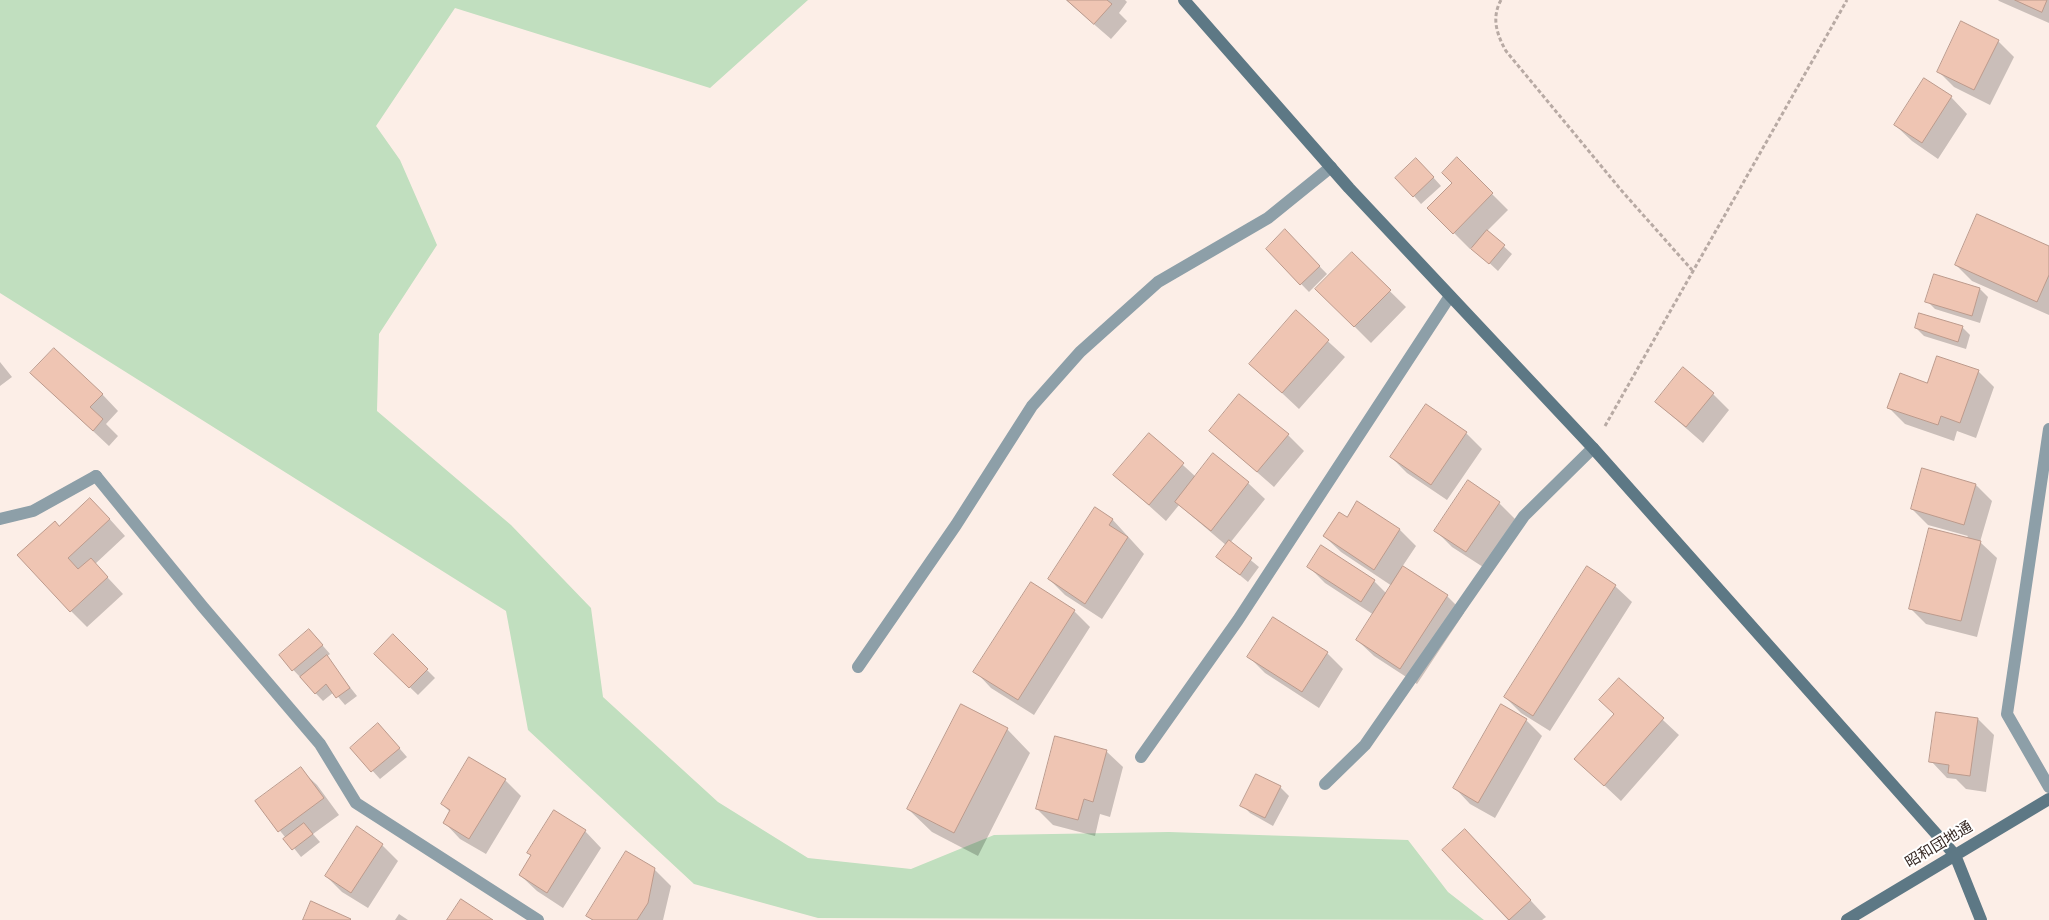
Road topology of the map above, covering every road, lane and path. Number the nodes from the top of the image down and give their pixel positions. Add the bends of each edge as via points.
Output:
1 (1184, 0) edge
2 (1501, 0) edge
3 (1847, 0) edge
4 (1331, 167) junction
5 (1692, 270) junction
6 (1450, 296) junction
7 (2049, 429) edge
8 (1593, 448) junction
9 (2046, 461) edge
10 (0, 519) edge
11 (858, 667) dead end
12 (1141, 757) dead end
13 (1324, 784) dead end
14 (2049, 787) edge
15 (2049, 799) edge
16 (1955, 854) junction
17 (538, 920) edge
18 (1847, 920) edge
19 (1981, 920) edge

1 - 4 street
2 - 5 path via 1496,34 1506,51
3 - 5 path
4 - 6 street
4 - 11 street via 1268,218 1158,282 1080,352 1032,406 956,525
5 - 8 path
6 - 8 street
6 - 12 street via 1238,620
7 - 9 street
8 - 13 street via 1524,516 1365,745
8 - 16 street
9 - 14 street via 2007,714
10 - 17 street via 33,511 96,476 320,744 356,804
15 - 16 street, 昭和団地通
16 - 18 street, 昭和団地通
16 - 19 street

